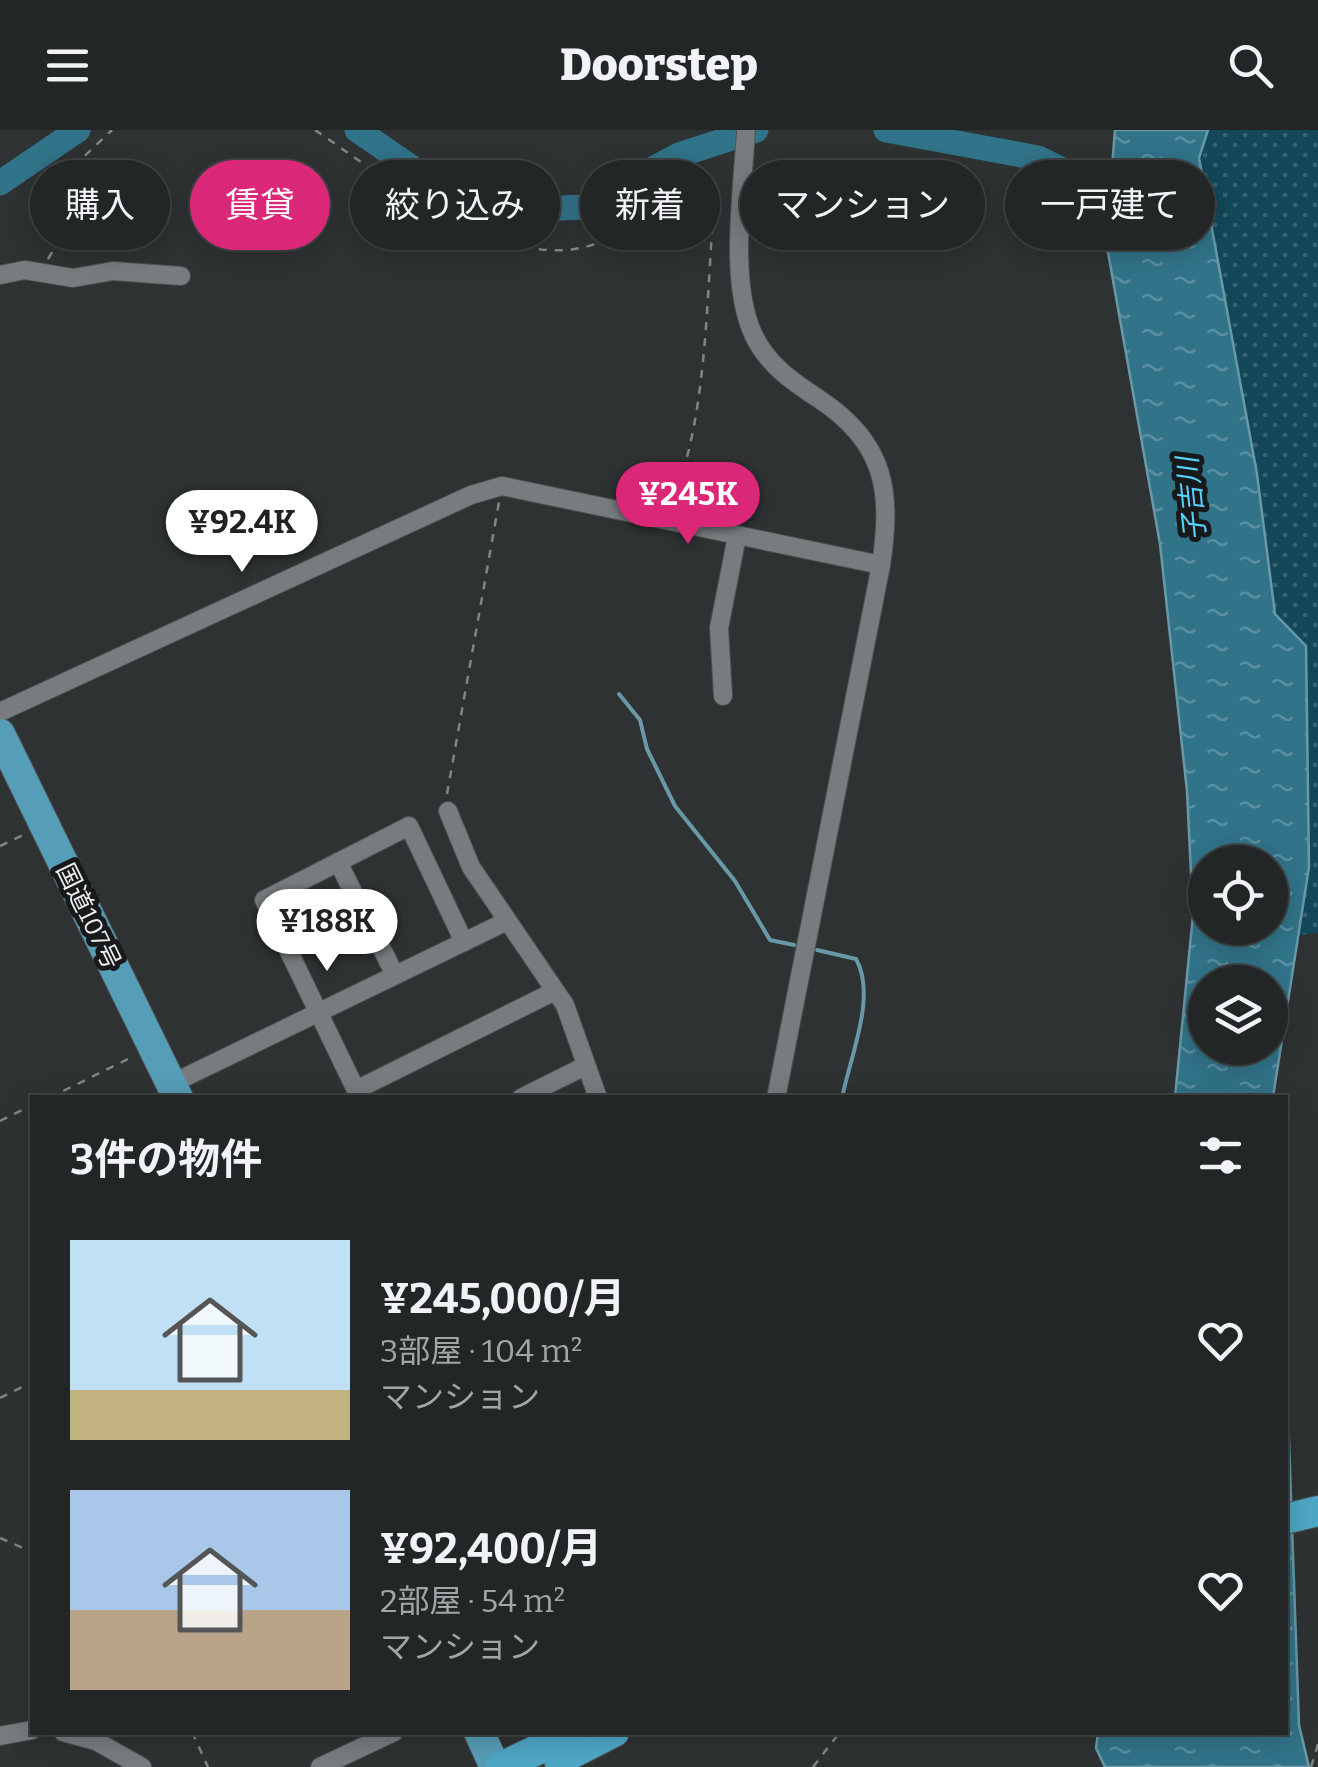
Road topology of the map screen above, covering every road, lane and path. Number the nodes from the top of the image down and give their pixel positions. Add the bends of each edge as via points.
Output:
1 (112, 130) edge
2 (315, 130) edge
3 (746, 130) edge
4 (37, 272) junction
5 (0, 274) edge
6 (181, 276) dead end
7 (502, 486) junction
8 (666, 518) junction
9 (737, 536) junction
10 (882, 565) junction
11 (723, 696) dead end
12 (0, 712) edge
13 (0, 734) edge
14 (448, 810) joint
15 (45, 824) junction
16 (0, 846) edge
17 (338, 862) junction
18 (507, 922) junction
19 (464, 942) junction
20 (395, 976) junction
21 (555, 992) junction
22 (319, 1012) junction
23 (153, 1047) junction
24 (586, 1066) junction
25 (174, 1091) edge
26 (55, 1095) edge
27 (527, 1095) edge
28 (597, 1095) edge
29 (777, 1095) edge
30 (30, 1107) edge
31 (0, 1122) edge
32 (30, 1383) edge
33 (0, 1398) edge
34 (1318, 1512) edge
35 (1288, 1517) edge
36 (0, 1538) edge
37 (30, 1551) edge
38 (30, 1730) edge
39 (74, 1735) edge
40 (193, 1735) edge
41 (388, 1735) edge
42 (483, 1735) edge
43 (570, 1735) edge
44 (590, 1735) edge
45 (605, 1735) edge
46 (838, 1735) edge
47 (0, 1736) edge
48 (1318, 1744) edge
49 (520, 1764) edge
50 (142, 1767) edge
51 (208, 1767) edge
52 (320, 1767) edge
53 (812, 1767) edge
54 (1311, 1767) edge

1 - 4 path via 76,164 57,244
2 - 8 path via 414,196 526,250 600,243 680,195 711,188 702,352 684,474
3 - 10 street via 740,276 752,334 784,376 856,429 877,462 886,497
4 - 5 street
4 - 6 street
7 - 8 street
7 - 12 street
7 - 14 path via 446,791
8 - 9 street
9 - 10 street
9 - 11 street via 720,628
10 - 29 street
13 - 15 highway, 国道107号
14 - 18 street via 471,868
15 - 16 path
15 - 23 highway, 国道107号
17 - 19 street via 409,826
17 - 20 street
17 - 22 street via 264,900
18 - 19 street
18 - 21 street
19 - 20 street
20 - 22 street
21 - 22 street via 356,1090
21 - 24 street
22 - 25 street
23 - 25 highway, 国道107号
23 - 26 path
24 - 27 street
24 - 28 street
30 - 31 path
32 - 33 path
34 - 35 highway
36 - 37 path
38 - 47 street
39 - 50 street
40 - 51 path
41 - 52 street
42 - 49 highway
43 - 49 highway
44 - 49 highway
45 - 49 highway
46 - 53 path
48 - 54 path

